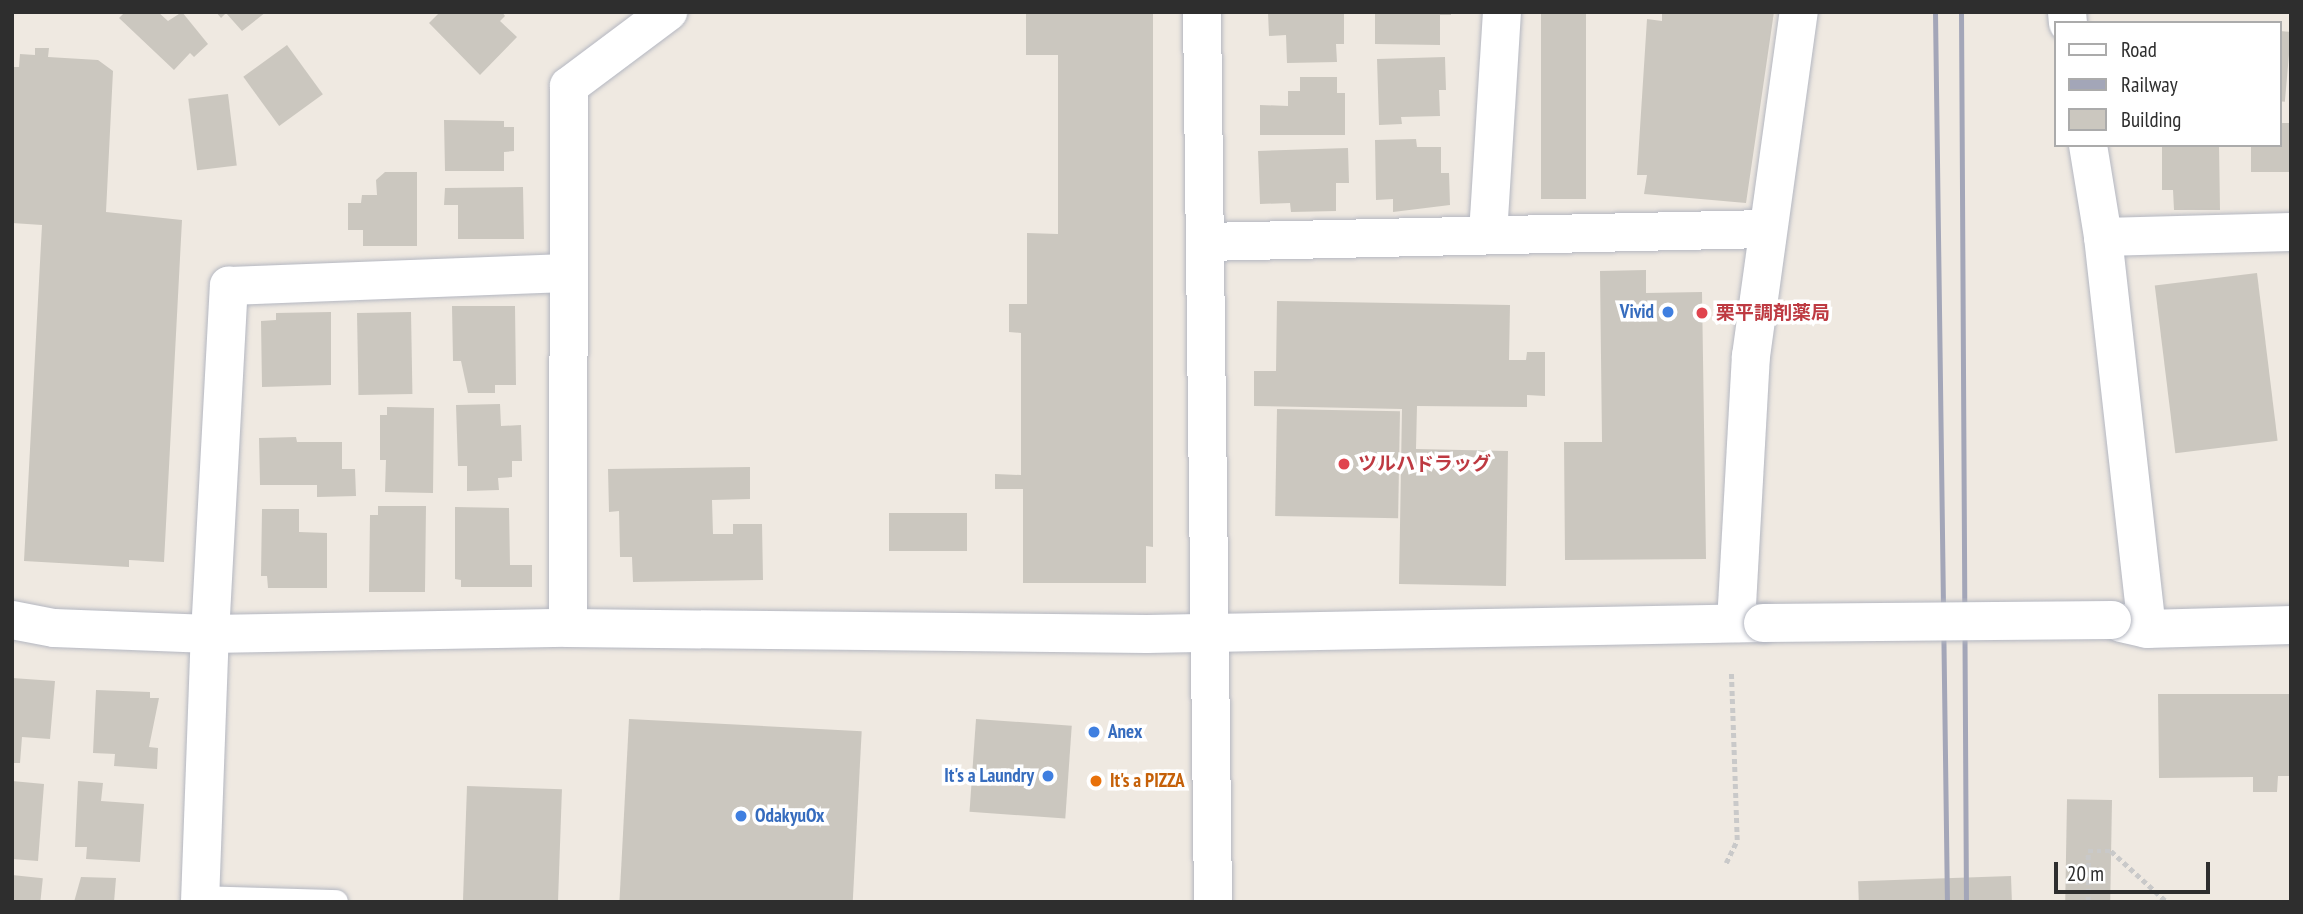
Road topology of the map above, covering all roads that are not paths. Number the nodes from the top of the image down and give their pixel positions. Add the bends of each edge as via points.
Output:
1 (667, 12) edge
2 (1202, 12) edge
3 (1502, 12) edge
4 (1799, 12) edge
5 (2088, 147) edge
6 (1767, 229) junction
7 (2291, 232) edge
8 (1489, 234) junction
9 (2103, 237) junction
10 (1206, 242) junction
11 (567, 273) junction
12 (12, 620) edge
13 (1750, 623) junction
14 (2130, 625) junction
15 (2291, 625) edge
16 (568, 628) junction
17 (1213, 633) junction
18 (210, 634) junction
19 (200, 900) edge
20 (336, 902) edge
21 (1213, 902) edge

1 - 11 street via 569,86
2 - 10 street
3 - 8 street
4 - 6 street
5 - 9 street
6 - 8 street
6 - 13 street via 1750,369
7 - 9 street
8 - 10 street
9 - 14 street
10 - 17 street
11 - 16 street
11 - 18 street via 229,286
12 - 18 street via 54,628
13 - 14 street, bridge
13 - 17 street
14 - 15 street
16 - 17 street
16 - 18 street
17 - 21 street
18 - 19 street
19 - 20 lane

